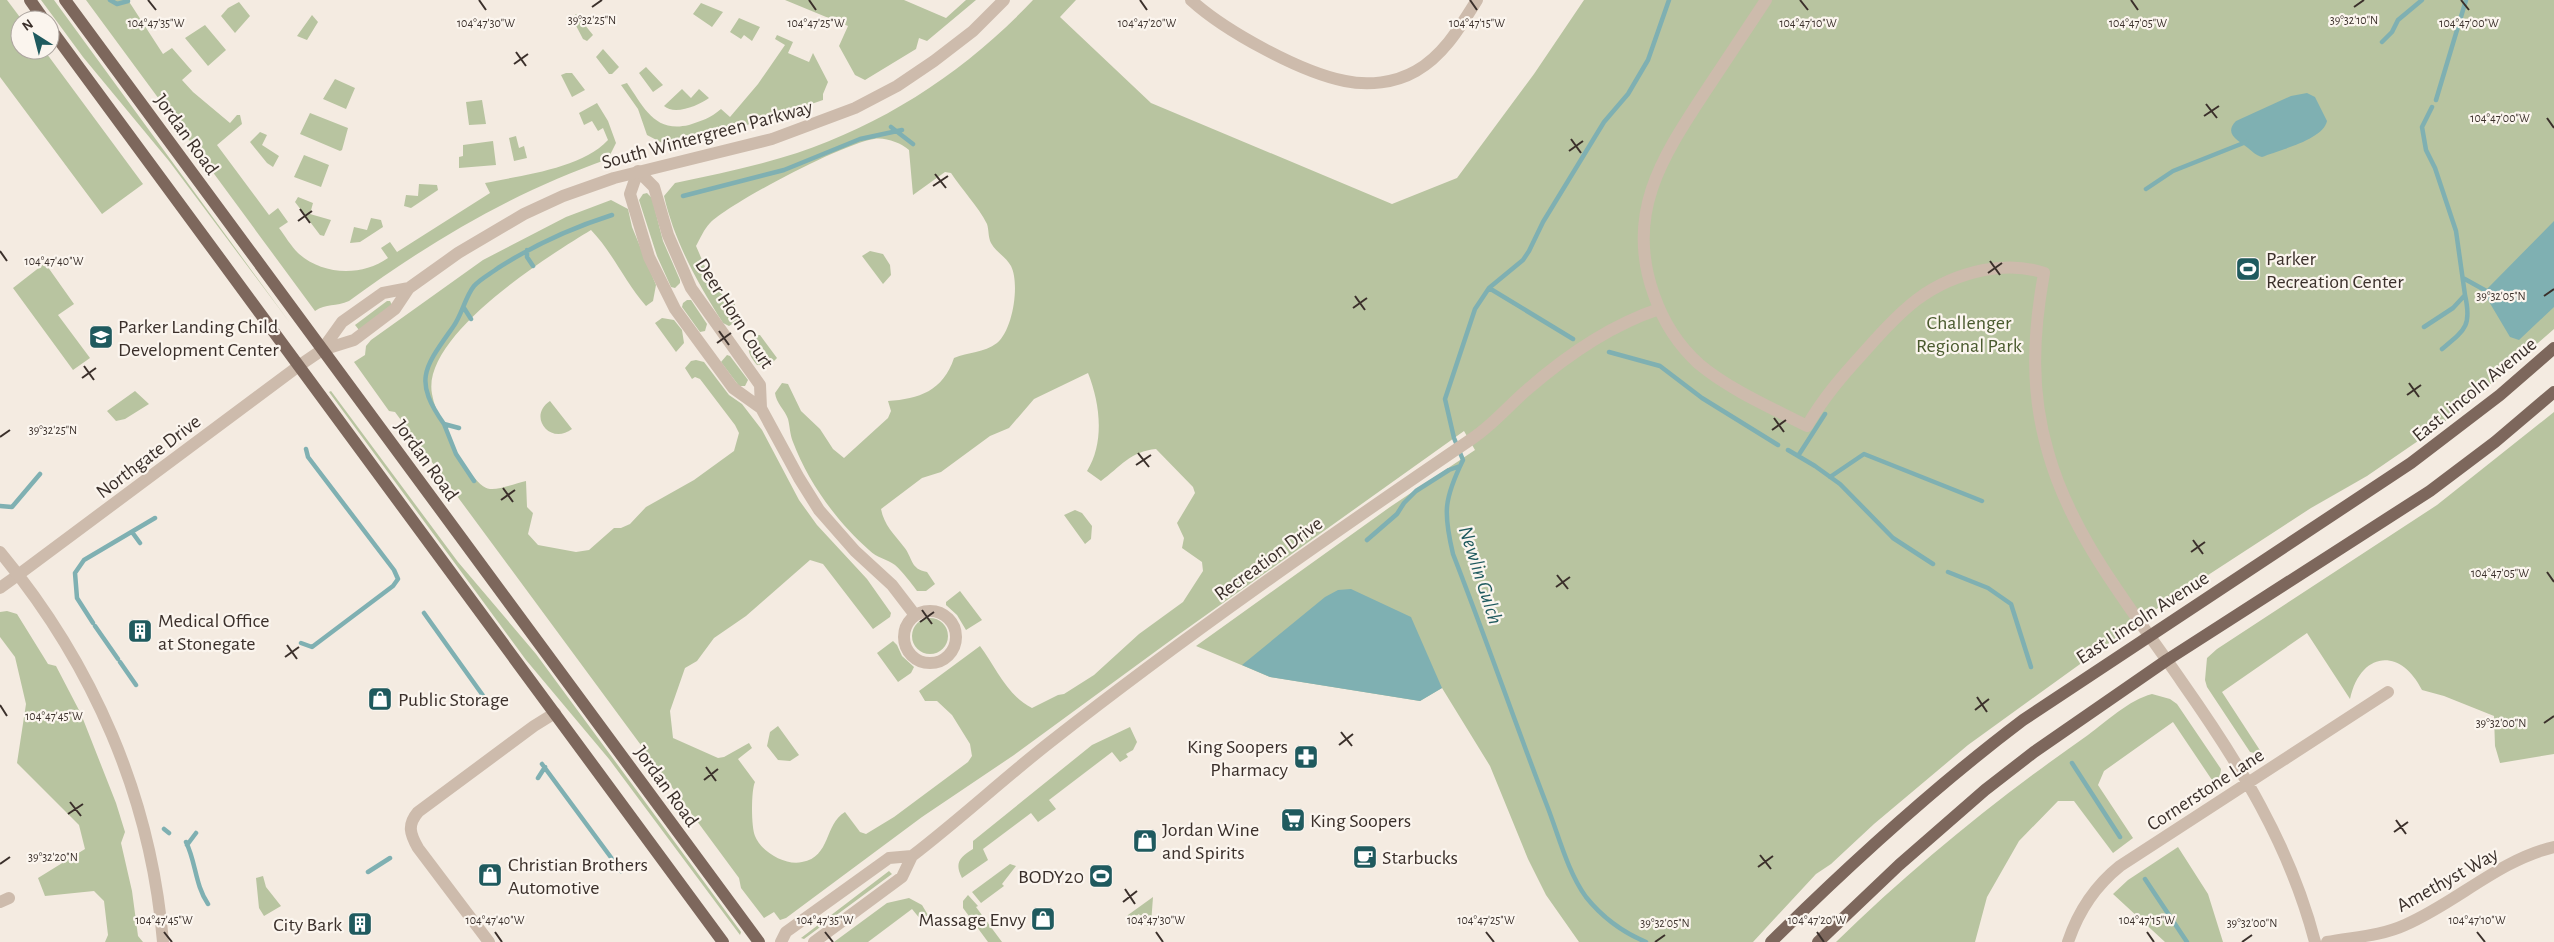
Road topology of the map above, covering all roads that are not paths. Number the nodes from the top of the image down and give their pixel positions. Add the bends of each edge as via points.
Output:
1 (65, 0) edge
2 (1004, 0) edge
3 (1191, 0) edge
4 (1477, 0) edge
5 (1766, 0) edge
6 (60, 41) edge
7 (638, 171) junction
8 (409, 288) junction
9 (1659, 309) junction
10 (2554, 348) edge
11 (322, 350) junction
12 (300, 365) junction
13 (2554, 392) edge
14 (761, 408) junction
15 (0, 552) edge
16 (18, 575) junction
17 (0, 588) edge
18 (914, 615) junction
19 (2148, 635) junction
20 (2167, 660) junction
21 (2388, 692) dead end
22 (555, 713) junction
23 (2248, 783) junction
24 (2554, 848) edge
25 (912, 856) junction
26 (163, 942) edge
27 (489, 942) edge
28 (724, 942) edge
29 (759, 942) edge
30 (781, 942) edge
31 (814, 942) edge
32 (1771, 942) edge
33 (1818, 942) edge
34 (2068, 942) edge
35 (2315, 942) edge
36 (2327, 942) edge

1 - 11 main road, Jordan Road
2 - 7 street, South Wintergreen Parkway via 973,31 934,61 897,86 855,108 772,139
3 - 4 street via 1228,28 1291,61 1339,80 1364,83 1396,80 1425,65 1445,47
5 - 9 street via 1671,144 1652,186 1646,220 1645,256
6 - 12 main road
7 - 8 street, South Wintergreen Parkway via 579,189 524,214
7 - 14 street, Deer Horn Court via 654,187 668,235 691,288 760,385
7 - 14 street, Deer Horn Court via 630,194 650,257 671,302 733,388
8 - 11 street, South Wintergreen Parkway via 395,309 354,340
8 - 11 street, South Wintergreen Parkway via 383,293 342,322
9 - 19 street via 1676,338 1700,364 1807,426 1835,385 1886,327 1928,291 1958,276 1996,268 2020,267 2044,273 2034,358 2037,402 2048,454 2071,511 2111,582
9 - 25 street, Recreation Drive via 1616,327 1536,382 1485,429 1333,534 1047,744
10 - 19 main road, East Lincoln Avenue via 2411,463
11 - 12 street, South Wintergreen Parkway
11 - 29 main road, Jordan Road
12 - 16 street, Northgate Drive
12 - 22 main road
13 - 20 main road via 2495,442 2430,490
14 - 18 street, Deer Horn Court via 819,510 855,552 892,585
15 - 16 street
16 - 17 street, Northgate Drive
16 - 26 street via 78,665 118,749 137,801 150,851
18 - 18 street via 905,628 908,652 930,664 946,658 952,652 957,637 952,621 938,612
19 - 20 street
19 - 32 main road, East Lincoln Avenue via 1980,752 1852,863
20 - 23 street
20 - 33 main road via 1985,790 1898,865
21 - 23 street, Cornerstone Lane
22 - 27 street via 418,812 410,825 418,848
22 - 28 main road
23 - 34 street, Cornerstone Lane via 2111,874 2086,904
23 - 35 street via 2283,848 2306,906
24 - 36 street, Amethyst Way via 2518,860 2404,926
25 - 30 street via 889,858 786,932
25 - 31 street, Recreation Drive via 902,877

